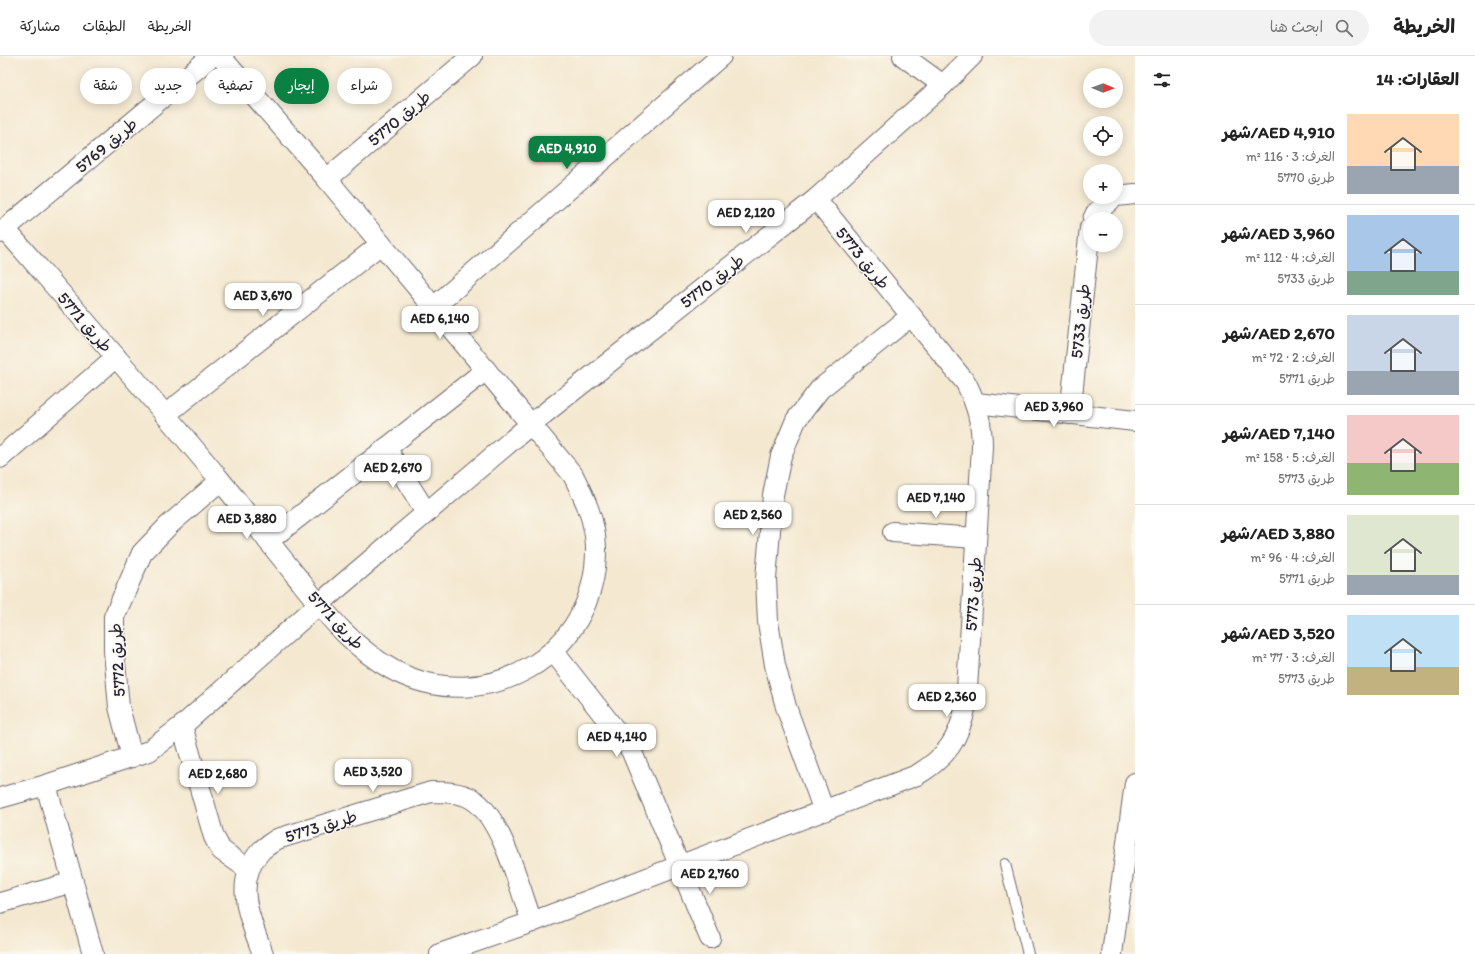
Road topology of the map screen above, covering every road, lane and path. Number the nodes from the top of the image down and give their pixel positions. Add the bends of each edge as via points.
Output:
1 (212, 56) edge
2 (220, 56) edge
3 (472, 56) edge
4 (721, 56) edge
5 (903, 56) edge
6 (972, 56) edge
7 (943, 85) junction
8 (327, 179) junction
9 (1135, 194) edge
10 (1123, 196) edge
11 (816, 200) junction
12 (1106, 204) edge
13 (1097, 212) edge
14 (2, 231) edge
15 (381, 244) junction
16 (1087, 252) edge
17 (434, 307) junction
18 (911, 316) junction
19 (116, 357) junction
20 (486, 370) junction
21 (976, 403) junction
22 (1070, 414) junction
23 (165, 415) junction
24 (1135, 421) edge
25 (531, 424) junction
26 (386, 448) junction
27 (0, 458) edge
28 (220, 480) junction
29 (426, 512) junction
30 (893, 532) dead end
31 (976, 538) junction
32 (268, 541) junction
33 (319, 604) junction
34 (554, 651) junction
35 (182, 726) junction
36 (132, 757) junction
37 (1135, 782) edge
38 (46, 785) junction
39 (0, 798) edge
40 (824, 811) junction
41 (1130, 853) edge
42 (1005, 864) dead end
43 (680, 865) junction
44 (248, 869) junction
45 (73, 882) junction
46 (0, 903) edge
47 (532, 922) junction
48 (710, 938) dead end
49 (93, 954) edge
50 (263, 954) edge
51 (440, 954) edge
52 (1028, 954) edge
53 (1112, 954) edge

1 - 14 street, طريق 5769
2 - 8 street
3 - 8 street, طريق 5770
4 - 17 street
5 - 7 street
6 - 7 street, طريق 5770
7 - 11 street, طريق 5770
8 - 15 street
9 - 10 street
11 - 18 street, طريق 5773
11 - 25 street, طريق 5770
12 - 13 street
14 - 19 street, طريق 5771
15 - 17 street
15 - 23 street
16 - 22 street, طريق 5733
17 - 20 street
18 - 21 street, طريق 5773 via 966,383
18 - 40 street via 820,388 796,420 781,456 773,495 766,579 768,622 775,665 786,707
19 - 23 street, طريق 5771
19 - 27 street
20 - 25 street
20 - 26 street
21 - 22 street
21 - 31 street, طريق 5773 via 982,427
22 - 24 street
23 - 28 street, طريق 5771
25 - 29 street, طريق 5770
25 - 34 street via 573,475 590,510 596,547 592,585 577,621
26 - 29 street
26 - 32 street
28 - 32 street, طريق 5771
28 - 36 street, طريق 5772 via 142,553 114,617 119,707
29 - 33 street, طريق 5770
30 - 31 street
31 - 40 street, طريق 5773 via 966,705 955,739 945,754 917,775
32 - 33 street, طريق 5771
33 - 34 street, طريق 5771 via 350,640 371,657 394,671 420,681 446,686 495,683 516,676
33 - 35 street
34 - 43 street via 631,750
35 - 36 street via 150,751
35 - 44 street via 214,837 221,850
36 - 38 street
37 - 41 street
38 - 39 street
38 - 45 street
40 - 43 street, طريق 5773
41 - 53 street
42 - 52 lane
43 - 47 street, طريق 5773
43 - 48 street
44 - 47 street, طريق 5773 via 260,852 277,839 431,792 452,792 472,799 489,813 500,832
44 - 50 street, طريق 5773 via 244,890 248,911
45 - 46 street
45 - 49 street
47 - 51 street, طريق 5773

